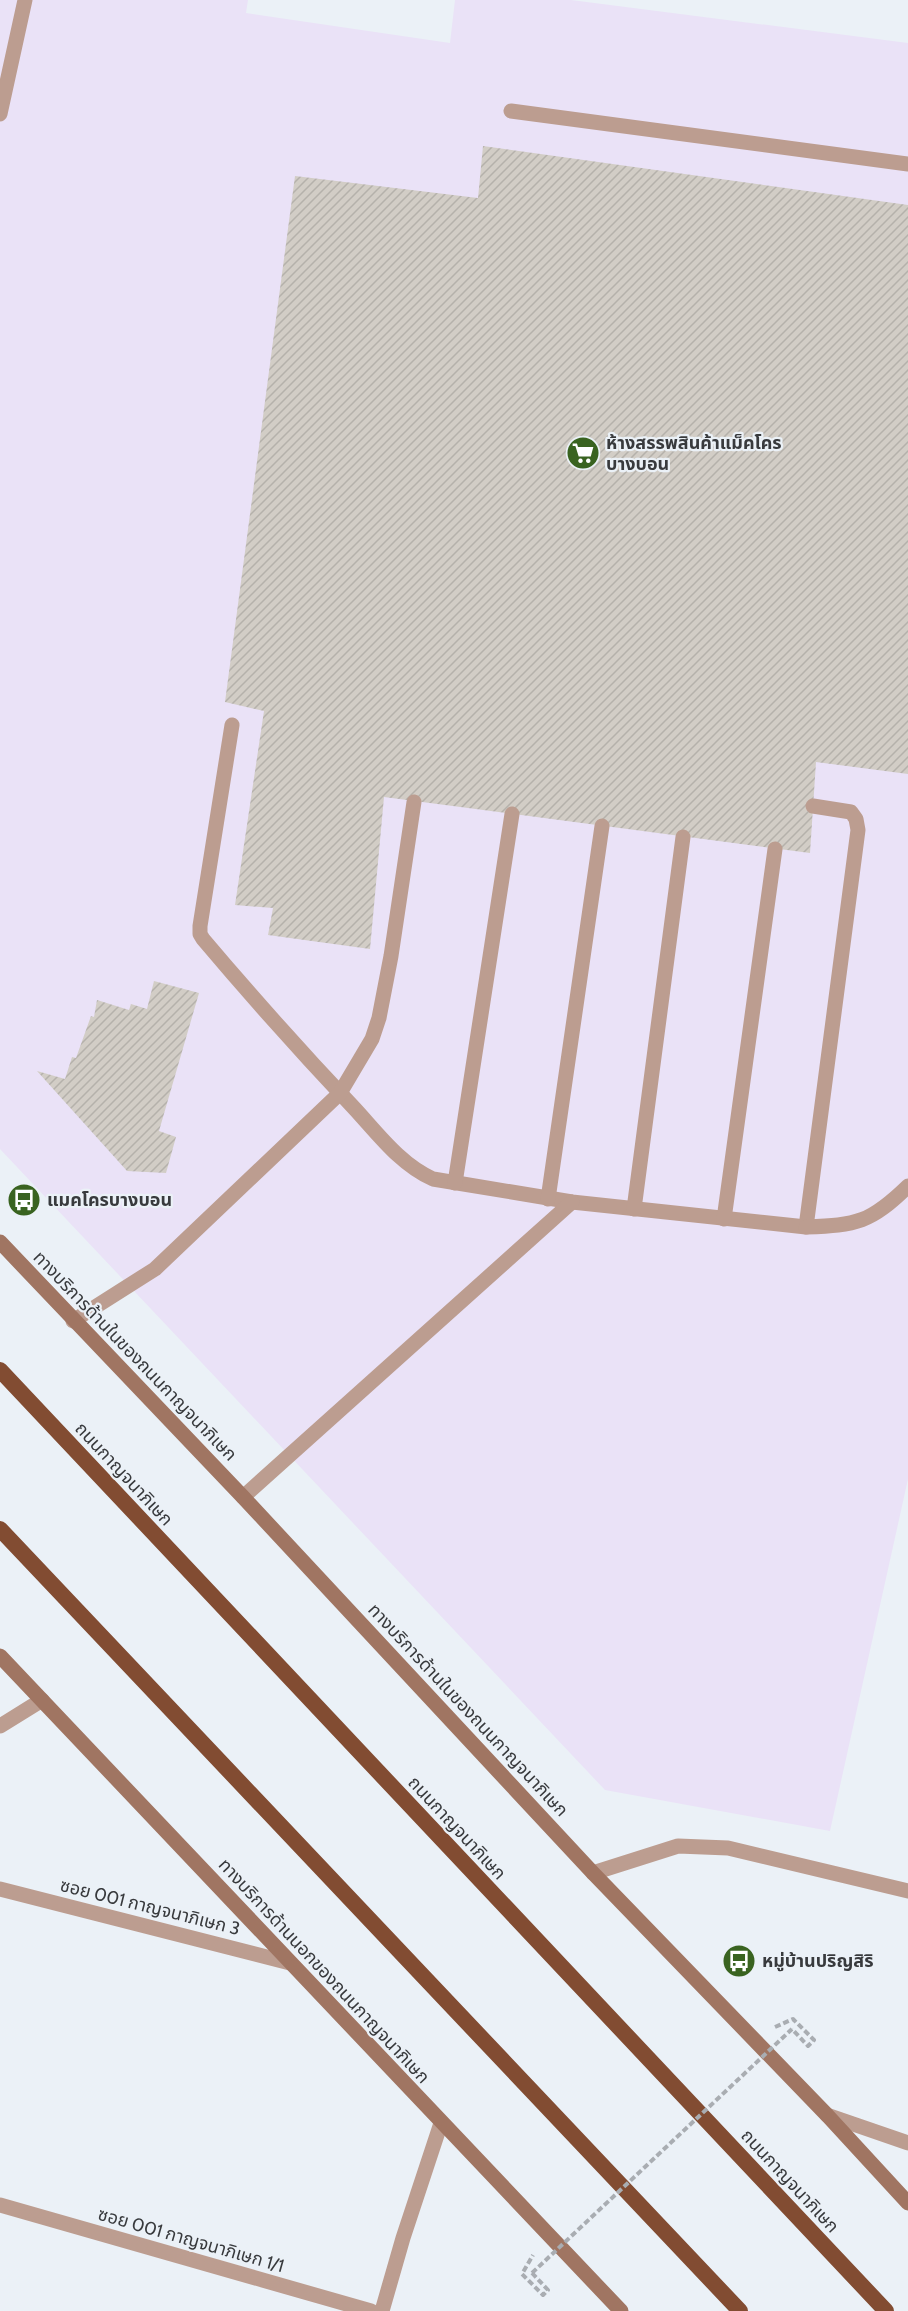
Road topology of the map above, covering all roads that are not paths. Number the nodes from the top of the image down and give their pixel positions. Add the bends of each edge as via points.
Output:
1 (25, 0) edge
2 (511, 111) dead end
3 (0, 114) edge
4 (908, 164) edge
5 (232, 725) dead end
6 (414, 802) dead end
7 (813, 806) dead end
8 (512, 814) dead end
9 (602, 826) dead end
10 (682, 837) dead end
11 (774, 849) dead end
12 (340, 1093) junction
13 (455, 1183) junction
14 (908, 1186) edge
15 (548, 1199) junction
16 (572, 1202) junction
17 (634, 1209) junction
18 (724, 1219) junction
19 (806, 1227) junction
20 (0, 1242) edge
21 (73, 1321) junction
22 (0, 1370) edge
23 (243, 1497) junction
24 (0, 1528) edge
25 (0, 1656) edge
26 (42, 1700) junction
27 (0, 1726) edge
28 (593, 1873) junction
29 (0, 1889) edge
30 (908, 1890) edge
31 (290, 1964) junction
32 (827, 2115) junction
33 (441, 2122) junction
34 (908, 2143) edge
35 (908, 2203) edge
36 (0, 2205) edge
37 (371, 2311) edge
38 (382, 2311) edge
39 (621, 2311) edge
40 (740, 2311) edge
41 (886, 2311) edge

1 - 3 street
2 - 4 street
5 - 12 street via 200,934
6 - 12 street via 379,1018 372,1039
7 - 19 street via 851,812 858,830
8 - 13 street
9 - 15 street
10 - 17 street
11 - 18 street
12 - 13 street via 415,1169 433,1179
12 - 21 street via 155,1269
13 - 15 street
14 - 19 street via 862,1221
15 - 16 street
16 - 17 street
16 - 23 street
17 - 18 street
18 - 19 street
20 - 21 main road, ทางบริการด้านในของถนนกาญจนาภิเษก
21 - 23 main road, ทางบริการด้านในของถนนกาญจนาภิเษก
22 - 41 highway, ถนนกาญจนาภิเษก
23 - 28 main road, ทางบริการด้านในของถนนกาญจนาภิเษก
24 - 40 highway
25 - 26 main road, ทางบริการด้านนอกของถนนกาญจนาภิเษก
26 - 27 street
26 - 31 main road, ทางบริการด้านนอกของถนนกาญจนาภิเษก
28 - 30 street via 678,1846 728,1848
28 - 32 main road, ทางบริการด้านในของถนนกาญจนาภิเษก
29 - 31 street, ซอย 001 กาญจนาภิเษก 3
31 - 33 main road, ทางบริการด้านนอกของถนนกาญจนาภิเษก
32 - 34 street
32 - 35 main road, ทางบริการด้านในของถนนกาญจนาภิเษก
33 - 38 street
33 - 39 main road, ทางบริการด้านนอกของถนนกาญจนาภิเษก
36 - 37 street, ซอย 001 กาญจนาภิเษก 1/1

